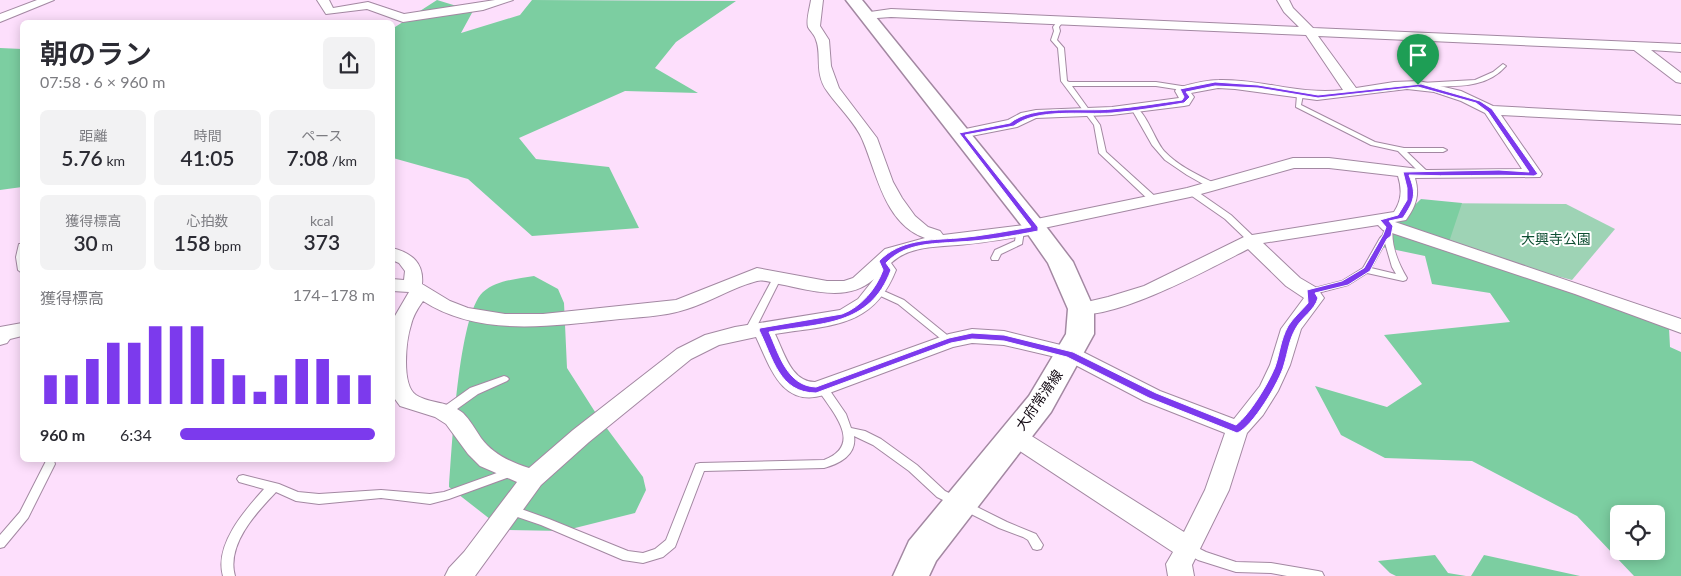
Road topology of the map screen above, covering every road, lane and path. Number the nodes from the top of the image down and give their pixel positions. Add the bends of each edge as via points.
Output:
1 (48, 0) edge
2 (323, 0) edge
3 (508, 0) edge
4 (818, 0) edge
5 (1283, 0) edge
6 (861, 8) edge
7 (0, 18) edge
8 (1061, 20) junction
9 (1308, 31) junction
10 (1637, 46) junction
11 (1681, 48) edge
12 (1503, 66) dead end
13 (1681, 78) edge
14 (1067, 84) junction
15 (1418, 85) junction
16 (1188, 88) junction
17 (1350, 92) junction
18 (1300, 95) junction
19 (1134, 108) junction
20 (1490, 110) junction
21 (1086, 113) junction
22 (1681, 120) edge
23 (961, 134) junction
24 (1400, 149) junction
25 (1442, 150) dead end
26 (1405, 173) junction
27 (1427, 175) junction
28 (1213, 186) junction
29 (1192, 192) junction
30 (1155, 201) junction
31 (1030, 228) junction
32 (1387, 228) junction
33 (937, 240) junction
34 (1251, 240) junction
35 (395, 254) edge
36 (995, 258) dead end
37 (882, 263) junction
38 (1366, 270) junction
39 (777, 278) junction
40 (395, 285) edge
41 (416, 288) junction
42 (876, 291) junction
43 (1310, 292) junction
44 (1081, 309) junction
45 (1681, 326) edge
46 (756, 331) junction
47 (949, 341) junction
48 (1070, 354) junction
49 (504, 379) dead end
50 (822, 388) junction
51 (446, 411) junction
52 (1237, 429) junction
53 (848, 431) junction
54 (1014, 436) junction
55 (50, 464) dead end
56 (511, 472) junction
57 (533, 478) junction
58 (243, 479) dead end
59 (272, 488) junction
60 (961, 503) junction
61 (510, 510) junction
62 (0, 543) edge
63 (1037, 545) dead end
64 (1188, 548) junction
65 (229, 576) edge
66 (458, 576) edge
67 (911, 576) edge
68 (1181, 576) edge
69 (1318, 576) edge

1 - 7 street
2 - 3 street via 330,12 368,6 403,18
4 - 33 street via 814,26 823,40 824,66 832,89 870,138 894,199 910,220
5 - 9 street
6 - 8 street via 891,13
6 - 23 main road, 大府常滑線
8 - 9 street
8 - 14 lane via 1056,26 1054,40 1061,48
9 - 10 street
9 - 17 street
10 - 11 street
10 - 13 street
12 - 15 lane via 1490,77 1474,81
14 - 16 lane via 1156,84
14 - 21 lane
15 - 17 street
15 - 20 street via 1478,102
16 - 18 street via 1234,84
16 - 19 street via 1182,90 1187,97 1184,102
17 - 18 street
18 - 24 lane via 1300,109 1373,144
19 - 21 street
19 - 28 lane via 1144,120 1156,146 1172,163
20 - 22 street
20 - 27 street via 1534,174
21 - 23 street via 1036,114 1012,124
21 - 30 lane via 1097,125 1103,153
23 - 31 main road, 大府常滑線
24 - 25 lane
24 - 27 lane
26 - 27 street
26 - 28 street via 1329,163 1292,163
26 - 32 street via 1410,200 1407,208
28 - 29 street
29 - 30 street
29 - 34 lane via 1228,217
30 - 31 street
31 - 33 street via 958,240
31 - 36 lane via 1019,242 998,252
31 - 44 main road, 大府常滑線 via 1060,262
32 - 34 street
32 - 38 lane
32 - 38 lane via 1396,267 1403,278
32 - 45 street via 1582,290
33 - 37 street via 902,248
34 - 43 street via 1293,282
34 - 44 street via 1151,290
35 - 41 street via 405,259 414,271
37 - 39 street via 860,282 846,287
37 - 42 street via 887,270
38 - 43 lane via 1345,283
39 - 41 street via 757,274 680,304 658,309 543,320 506,320 464,314
39 - 46 lane
40 - 41 street
41 - 51 street via 396,342 398,381 405,398 418,405
42 - 46 street via 855,312 844,316
42 - 47 lane via 900,302
43 - 52 street via 1314,298 1312,303 1292,326 1282,348 1280,365 1247,422
44 - 48 main road, 大府常滑線 via 1080,334
46 - 50 street via 787,380 806,390
46 - 57 street via 712,340 684,354
47 - 48 street via 972,336 1004,338
47 - 50 street
48 - 52 street via 1152,396
48 - 54 main road, 大府常滑線 via 1040,404
49 - 51 lane via 474,391
50 - 53 lane
51 - 56 street via 489,461
52 - 64 street via 1206,516
53 - 60 lane via 877,442 913,468 941,494
53 - 61 lane via 850,439 844,453 835,461 824,464 700,467 672,543 643,558 627,556
54 - 60 main road, 大府常滑線
54 - 64 street
55 - 62 lane via 24,515
56 - 57 street
56 - 59 lane via 430,499 381,494 319,498 296,496
57 - 61 street
58 - 59 lane
59 - 65 lane via 257,504 227,552 224,564
60 - 63 lane via 1027,534
60 - 67 main road, 大府常滑線 via 922,552
61 - 66 street
64 - 68 street via 1179,564
64 - 69 lane via 1236,567 1272,568

